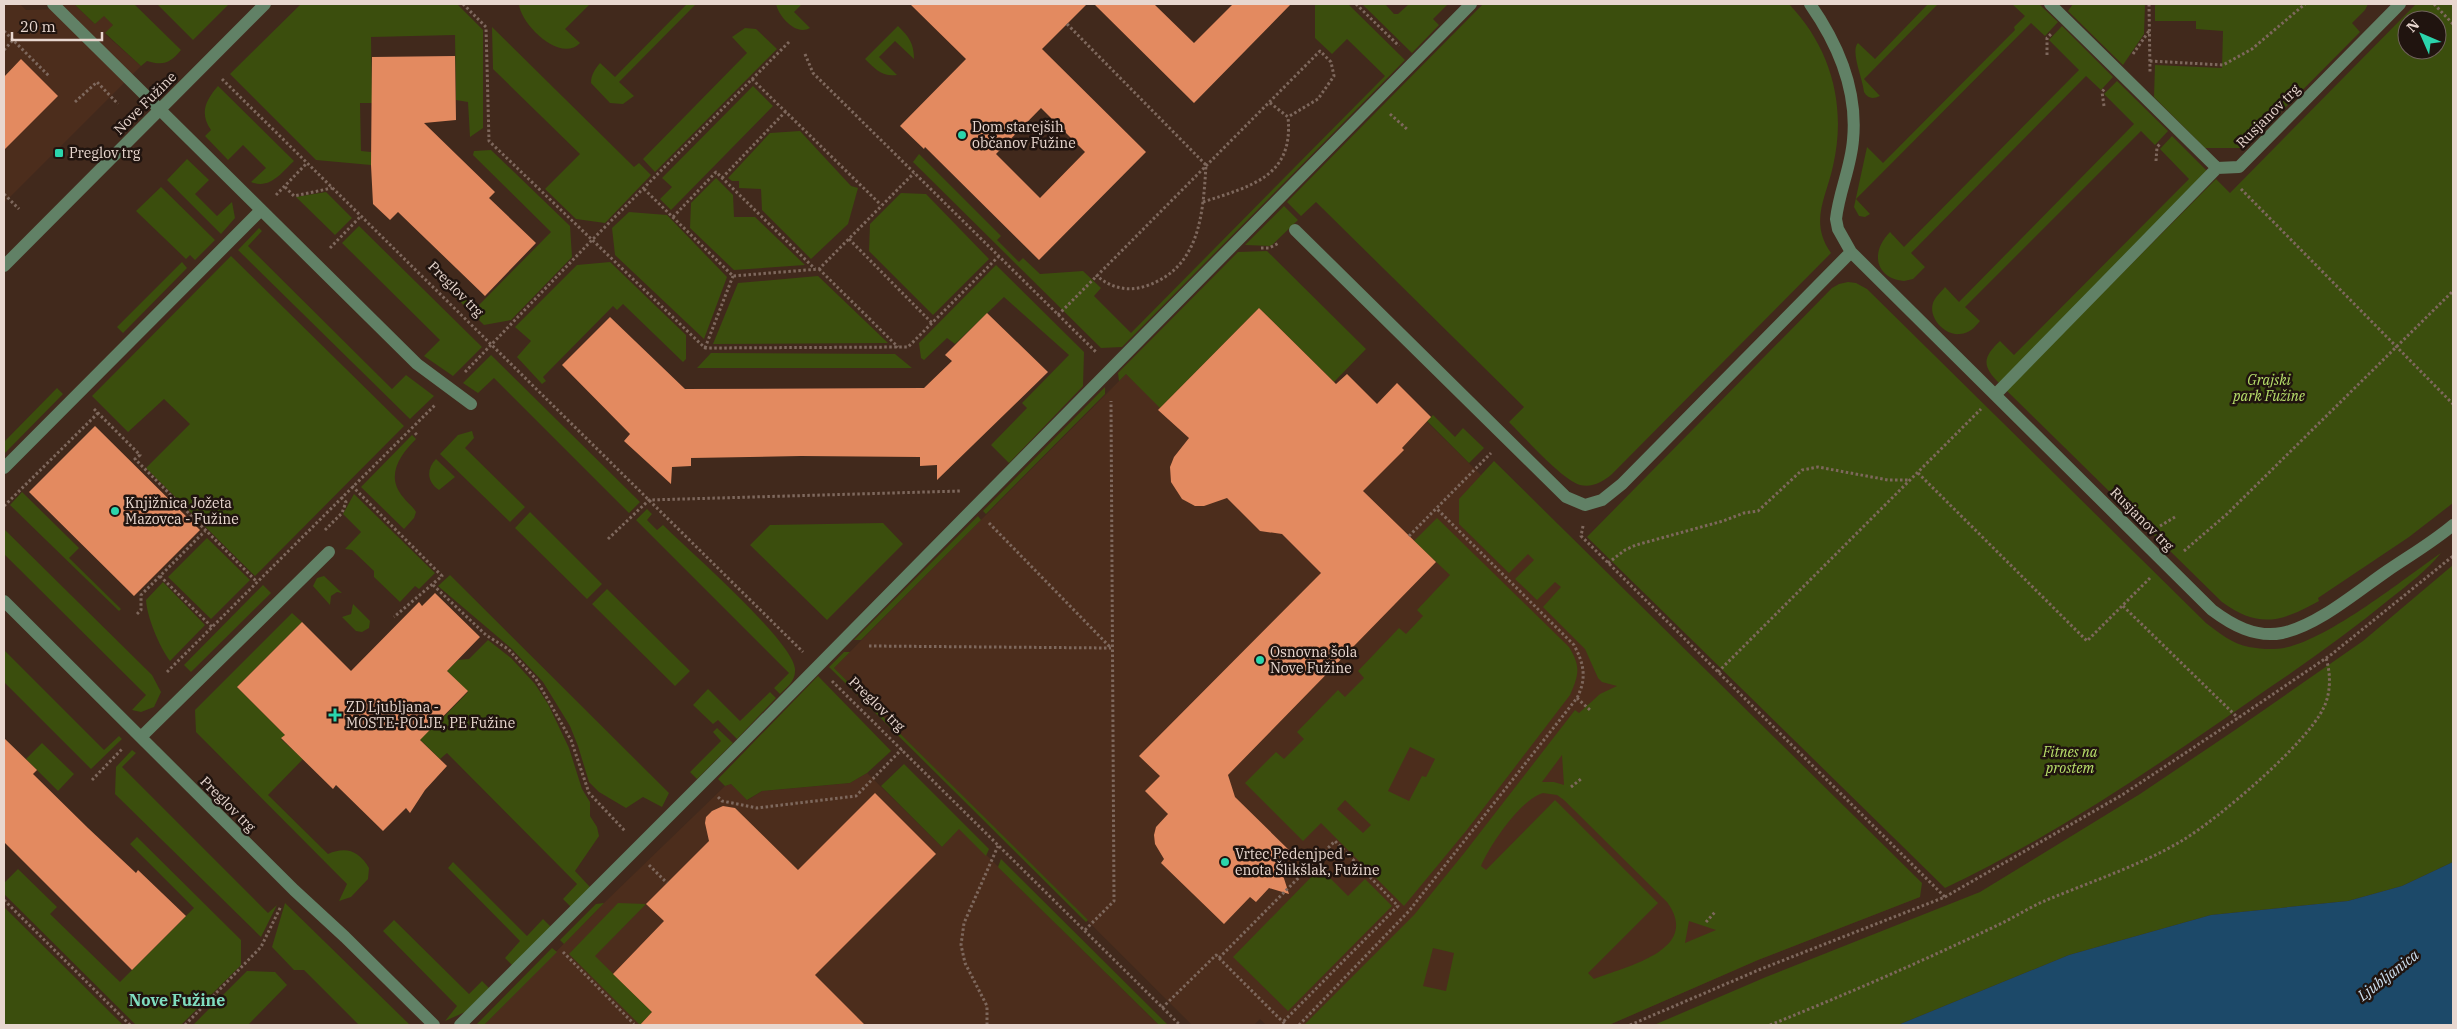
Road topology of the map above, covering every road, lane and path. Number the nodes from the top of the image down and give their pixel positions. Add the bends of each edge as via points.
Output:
1 (53, 4) edge
2 (265, 4) edge
3 (463, 4) edge
4 (1356, 4) edge
5 (1471, 4) edge
6 (1810, 4) edge
7 (2050, 4) edge
8 (2149, 4) edge
9 (2305, 4) edge
10 (2400, 4) edge
11 (2434, 4) edge
12 (1067, 24) dead end
13 (2453, 24) edge
14 (2150, 29) junction
15 (4, 31) edge
16 (13, 40) junction
17 (790, 41) dead end
18 (4, 50) edge
19 (805, 54) dead end
20 (1414, 61) junction
21 (2150, 61) junction
22 (2120, 72) junction
23 (49, 76) dead end
24 (221, 78) dead end
25 (752, 79) junction
26 (75, 102) dead end
27 (1269, 102) junction
28 (2150, 102) junction
29 (118, 104) dead end
30 (159, 110) junction
31 (786, 111) junction
32 (1288, 117) junction
33 (307, 163) junction
34 (1206, 165) junction
35 (2222, 168) junction
36 (914, 173) junction
37 (722, 178) junction
38 (285, 186) junction
39 (332, 188) junction
40 (644, 189) junction
41 (4, 194) edge
42 (1204, 202) junction
43 (881, 205) junction
44 (19, 209) dead end
45 (261, 210) junction
46 (361, 216) junction
47 (673, 217) junction
48 (1295, 230) dead end
49 (338, 239) dead end
50 (848, 239) junction
51 (592, 240) junction
52 (1851, 252) junction
53 (999, 256) junction
54 (4, 266) edge
55 (817, 269) junction
56 (1096, 275) junction
57 (733, 276) junction
58 (2453, 291) edge
59 (1058, 315) junction
60 (932, 323) junction
61 (491, 345) junction
62 (898, 347) junction
63 (2397, 347) junction
64 (705, 348) junction
65 (1111, 368) junction
66 (459, 379) dead end
67 (79, 393) junction
68 (1995, 395) junction
69 (1111, 398) dead end
70 (438, 403) dead end
71 (471, 404) dead end
72 (2453, 404) edge
73 (98, 413) junction
74 (415, 433) dead end
75 (418, 436) dead end
76 (135, 459) junction
77 (132, 463) dead end
78 (4, 468) edge
79 (1475, 470) dead end
80 (1918, 473) junction
81 (1911, 480) junction
82 (352, 486) junction
83 (992, 490) junction
84 (341, 497) junction
85 (649, 500) junction
86 (1586, 505) junction
87 (4, 506) edge
88 (1436, 508) junction
89 (983, 517) dead end
90 (2453, 525) edge
91 (205, 530) junction
92 (320, 534) dead end
93 (1409, 536) dead end
94 (608, 539) dead end
95 (329, 552) dead end
96 (2453, 556) edge
97 (1608, 563) junction
98 (2165, 563) junction
99 (160, 576) junction
100 (257, 582) junction
101 (433, 585) junction
102 (4, 601) edge
103 (2123, 606) junction
104 (137, 614) dead end
105 (394, 617) dead end
106 (212, 627) junction
107 (865, 646) dead end
108 (1111, 648) junction
109 (2326, 658) junction
110 (817, 667) junction
111 (167, 672) dead end
112 (1718, 672) junction
113 (1577, 698) junction
114 (1590, 710) dead end
115 (2238, 718) junction
116 (139, 735) junction
117 (902, 749) junction
118 (1581, 779) dead end
119 (92, 780) dead end
120 (703, 783) junction
121 (1571, 787) dead end
122 (998, 846) junction
123 (638, 848) junction
124 (294, 890) junction
125 (1945, 897) junction
126 (4, 900) edge
127 (1716, 911) dead end
128 (1706, 922) dead end
129 (1085, 930) junction
130 (548, 937) junction
131 (1219, 958) junction
132 (1162, 1008) junction
133 (634, 1024) dead end
134 (1285, 1024) edge
135 (130, 1025) edge
136 (185, 1025) edge
137 (434, 1025) edge
138 (460, 1025) edge
139 (987, 1025) edge
140 (1180, 1025) edge
141 (1299, 1025) edge
142 (1630, 1025) edge
143 (1770, 1025) edge

1 - 30 street
2 - 30 street, Nove Fužine
3 - 51 path via 486,27 489,141
4 - 20 path
5 - 20 street
6 - 52 street, Rusjanov trg via 1835,44 1852,98 1853,141 1836,219
7 - 22 street
8 - 14 path
9 - 21 path via 2232,62 2222,65
10 - 35 street, Rusjanov trg via 2239,167
11 - 13 path
12 - 34 path
14 - 21 path
14 - 22 path
15 - 16 path
16 - 18 path
16 - 23 path
17 - 25 path
19 - 36 path via 813,73
20 - 65 street
21 - 28 path
22 - 28 street
24 - 33 path, Preglov trg
25 - 31 path
25 - 40 path
26 - 29 path via 97,82
27 - 32 path
27 - 32 path via 1320,51 1331,62 1334,76 1318,99
27 - 34 path
28 - 35 street
30 - 45 street
30 - 54 street, Nove Fužine
31 - 37 path
31 - 43 path
32 - 42 path via 1288,146 1278,165 1262,180
33 - 38 path
33 - 39 path, Preglov trg
34 - 42 path
34 - 56 path
35 - 63 path
35 - 68 street, Rusjanov trg
36 - 43 path
36 - 53 path
37 - 47 path via 716,172
37 - 55 path
38 - 39 path via 294,196
38 - 45 path
39 - 46 path, Preglov trg
40 - 47 path
40 - 51 path
41 - 44 path
42 - 56 path via 1195,238 1176,270 1159,281 1126,289 1106,284
43 - 50 path
45 - 67 street
45 - 71 street via 417,364
46 - 49 path
46 - 61 path, Preglov trg
47 - 57 path
48 - 86 street via 1566,496
50 - 55 path
50 - 60 path
51 - 61 path
51 - 64 path
52 - 68 street, Rusjanov trg
52 - 86 street via 1622,484 1602,500
53 - 59 path
53 - 60 path
55 - 57 path
55 - 62 path
56 - 59 path
57 - 64 path
58 - 63 path
59 - 65 path
60 - 62 path via 908,347
61 - 66 path
61 - 85 path, Preglov trg
62 - 64 path
63 - 72 path
63 - 98 path via 2227,514
65 - 83 street
67 - 73 path
67 - 78 street
68 - 80 path
68 - 98 street, Rusjanov trg
69 - 108 path
70 - 82 path
73 - 76 path via 140,454
73 - 87 path
74 - 75 path
76 - 77 path
76 - 91 path
79 - 88 path
80 - 81 path
80 - 103 path via 2088,641
81 - 97 path via 1888,480 1818,467 1802,470 1758,511 1636,545
81 - 112 path
82 - 84 path
82 - 101 path via 442,576
83 - 85 path
83 - 110 street
84 - 92 path via 346,502 342,513
84 - 100 path
85 - 94 path
85 - 110 path, Preglov trg
86 - 97 path via 1581,536
88 - 93 path
88 - 113 path via 1574,645 1584,672 1584,685
89 - 108 path
90 - 98 street, Rusjanov trg via 2328,612 2281,633 2254,632 2230,624
91 - 99 path
91 - 100 path
95 - 116 street
96 - 109 path
97 - 112 path
98 - 103 path
99 - 104 path via 141,595 142,610
99 - 106 path
100 - 106 path
101 - 105 path
101 - 123 path via 486,635 508,649 536,679 571,740 589,793
102 - 116 street, Preglov trg
103 - 115 path
106 - 111 path
107 - 108 path
108 - 129 path via 1114,901
109 - 115 path
109 - 143 path via 2330,670 2328,692 2316,723 2230,805 2183,840 2040,903 1982,933
110 - 117 path, Preglov trg
110 - 120 street
112 - 125 path
113 - 114 path
113 - 141 path via 1409,911
115 - 125 path via 2122,795
116 - 119 path
116 - 124 street, Preglov trg
117 - 120 path via 856,796 757,808 722,801
117 - 122 path, Preglov trg
118 - 121 path
120 - 123 street
122 - 129 path, Preglov trg
122 - 139 path via 964,923 961,945 965,963 987,1006
123 - 130 street
124 - 136 path via 284,901 261,947
124 - 137 street, Preglov trg
125 - 142 path via 1761,969
126 - 135 path
127 - 128 path
129 - 132 path, Preglov trg
130 - 133 path
130 - 138 street
131 - 132 path via 1216,955
131 - 134 path
131 - 134 path via 1336,841 1398,906
132 - 140 path, Preglov trg

